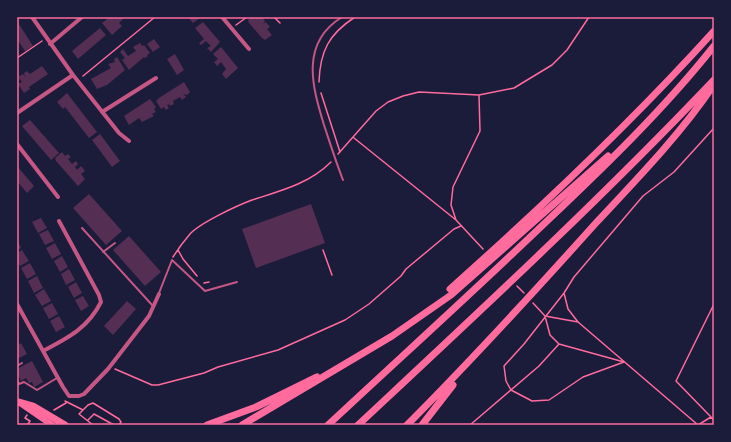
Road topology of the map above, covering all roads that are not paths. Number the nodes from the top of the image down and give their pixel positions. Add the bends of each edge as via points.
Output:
1 (32, 17) edge
2 (82, 17) edge
3 (222, 17) edge
4 (342, 17) edge
5 (714, 32) edge
6 (50, 44) junction
7 (714, 46) edge
8 (249, 49) dead end
9 (73, 75) junction
10 (156, 78) dead end
11 (714, 80) edge
12 (714, 84) edge
13 (102, 112) junction
14 (17, 113) edge
15 (129, 141) dead end
16 (628, 141) junction
17 (17, 144) edge
18 (344, 180) dead end
19 (58, 197) dead end
20 (59, 221) dead end
21 (82, 228) dead end
22 (115, 243) dead end
23 (103, 252) junction
24 (237, 282) dead end
25 (159, 294) joint
26 (17, 306) edge
27 (154, 307) junction
28 (426, 313) junction
29 (43, 351) junction
30 (470, 362) junction
31 (22, 363) dead end
32 (17, 366) edge
33 (339, 367) junction
34 (58, 377) junction
35 (17, 380) edge
36 (18, 402) edge
37 (52, 425) edge
38 (65, 425) edge
39 (207, 425) edge
40 (242, 425) edge
41 (328, 425) edge
42 (358, 425) edge
43 (407, 425) edge
44 (422, 425) edge

1 - 6 street
2 - 6 street
3 - 8 street
4 - 18 lane via 333,22 321,37 311,67 316,97
5 - 28 highway via 589,161
6 - 9 street
7 - 16 highway
9 - 13 street
9 - 14 street
10 - 13 street
11 - 42 highway via 534,261
12 - 30 highway via 690,118
13 - 15 street
16 - 28 highway via 589,171 451,295
16 - 41 highway via 478,287
17 - 19 street
20 - 29 street via 101,302 80,330
21 - 23 lane
22 - 23 lane
23 - 27 lane
24 - 25 lane via 205,292 172,260
25 - 27 street
26 - 29 street
27 - 34 street via 111,365 84,394 69,396
28 - 33 highway
29 - 34 street
30 - 43 highway
30 - 44 highway
31 - 32 lane
33 - 39 highway via 256,407
33 - 40 highway
34 - 35 lane via 37,390 24,382 19,384
36 - 37 main road
36 - 38 highway via 33,406

